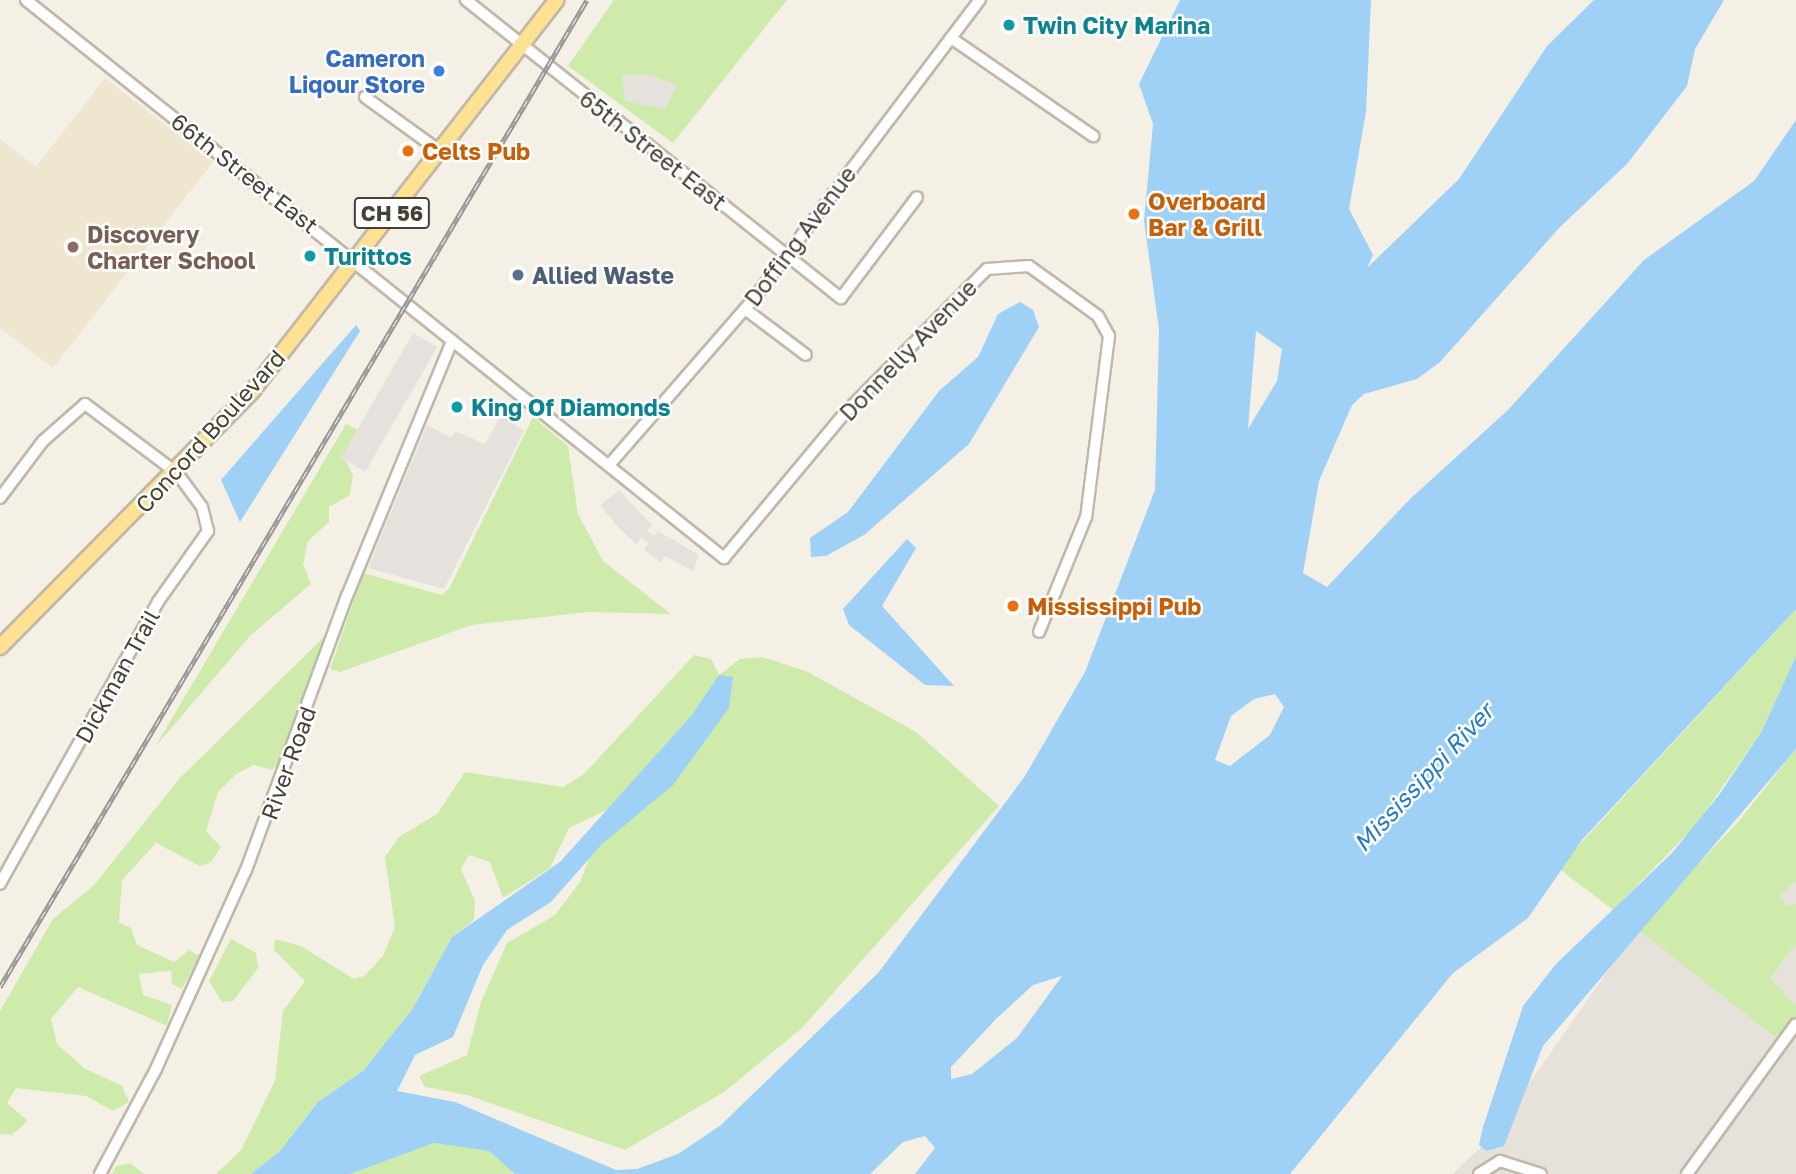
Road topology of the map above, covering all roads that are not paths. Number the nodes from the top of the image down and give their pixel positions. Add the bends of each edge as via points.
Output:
1 (26, 0) edge
2 (466, 0) edge
3 (557, 0) edge
4 (980, 0) edge
5 (951, 38) junction
6 (524, 48) junction
7 (365, 97) dead end
8 (1093, 136) dead end
9 (440, 152) junction
10 (917, 197) dead end
11 (785, 255) junction
12 (354, 260) junction
13 (745, 309) junction
14 (452, 341) junction
15 (806, 355) dead end
16 (610, 464) junction
17 (177, 473) junction
18 (0, 498) edge
19 (724, 558) joint
20 (1039, 632) dead end
21 (0, 647) edge
22 (0, 884) edge
23 (1796, 1024) edge
24 (100, 1174) edge
25 (1479, 1174) edge
26 (1541, 1174) edge
27 (1687, 1174) edge

1 - 12 street, 66th Street East
2 - 6 street, 65th Street East
3 - 6 main road, Concord Boulevard / CH 56
4 - 5 street, Doffing Avenue
5 - 8 street
5 - 11 street, Doffing Avenue
6 - 9 main road, Concord Boulevard / CH 56
6 - 11 street, 65th Street East
7 - 9 street
9 - 12 main road, Concord Boulevard / CH 56
10 - 11 street, 65th Street East via 841,298
11 - 13 street, Doffing Avenue
12 - 14 street, 66th Street East
12 - 17 main road, Concord Boulevard / CH 56 via 253,390
13 - 15 street
13 - 16 street, Doffing Avenue
14 - 16 street, 66th Street East
14 - 24 street, River Road via 347,596 251,859 156,1069
16 - 19 street, 66th Street East
17 - 18 street, Dickman Trail via 85,404 43,441
17 - 21 main road, Concord Boulevard / CH 56
17 - 22 street, Dickman Trail via 201,507 206,538 158,602
19 - 20 street, Donnelly Avenue via 844,414 986,269 1029,266 1098,316 1109,336 1086,517
23 - 27 street
25 - 26 street via 1500,1161

